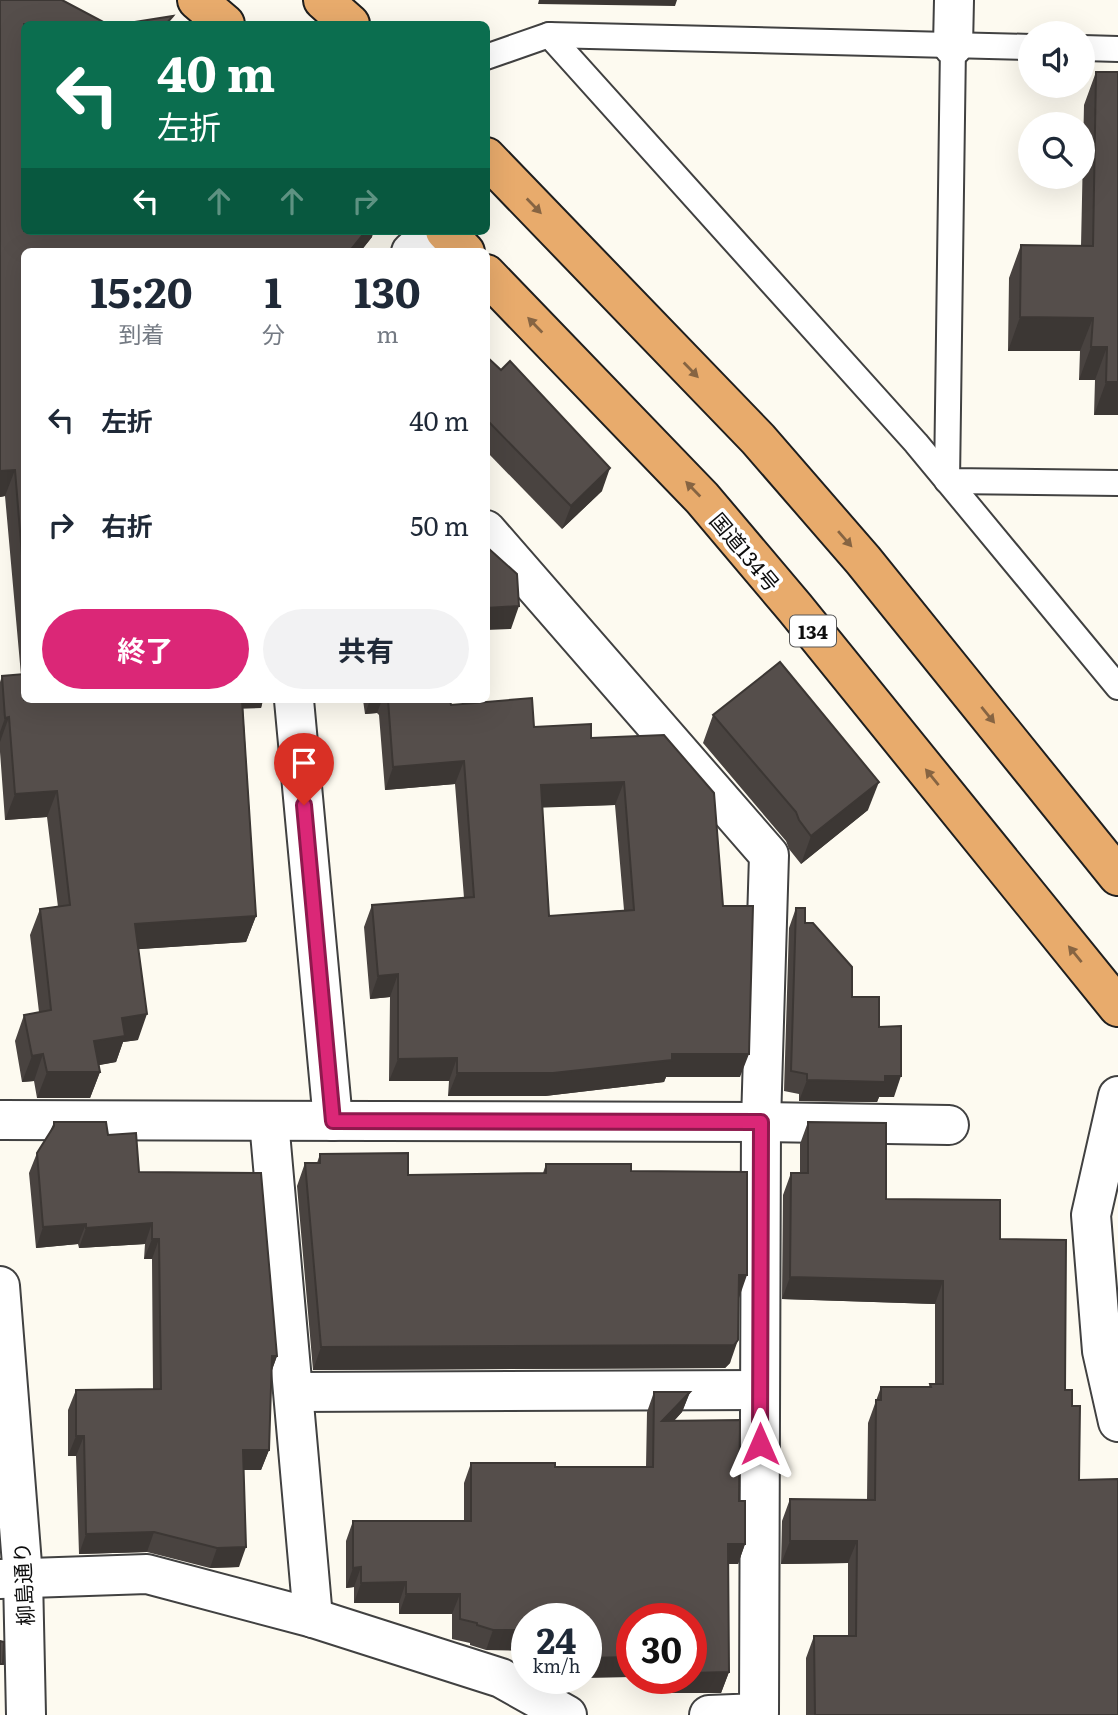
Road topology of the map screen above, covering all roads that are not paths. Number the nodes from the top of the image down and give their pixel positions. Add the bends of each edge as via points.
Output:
1 (197, 0) edge
2 (323, 0) edge
3 (954, 0) edge
4 (222, 21) edge
5 (347, 21) edge
6 (549, 35) junction
7 (953, 46) junction
8 (1018, 47) edge
9 (1095, 48) edge
10 (1118, 49) edge
11 (490, 56) edge
12 (490, 161) edge
13 (430, 235) edge
14 (449, 235) edge
15 (415, 248) edge
16 (461, 248) edge
17 (490, 278) edge
18 (947, 481) junction
19 (1118, 483) edge
20 (490, 535) edge
21 (1118, 687) edge
22 (294, 703) edge
23 (1118, 876) edge
24 (1118, 1007) edge
25 (1118, 1097) edge
26 (0, 1120) edge
27 (269, 1121) junction
28 (333, 1121) junction
29 (761, 1122) junction
30 (949, 1125) dead end
31 (0, 1286) edge
32 (760, 1390) junction
33 (294, 1392) junction
34 (1118, 1422) edge
35 (12, 1578) edge
36 (313, 1618) junction
37 (26, 1715) edge
38 (568, 1715) edge
39 (709, 1715) edge

1 - 4 highway
2 - 5 highway
3 - 7 street
6 - 7 lane
6 - 11 lane
6 - 18 lane
7 - 8 lane
7 - 18 lane
9 - 10 lane
12 -> 23 highway via 758,439 863,560
13 - 15 street
14 - 16 highway
24 -> 17 highway, 国道134号 / 134 via 702,498
18 - 19 lane
18 - 21 lane
20 - 29 street via 769,855
22 - 28 street
25 - 34 street via 1091,1215 1102,1351
26 - 27 street
27 - 28 street
27 - 33 street
28 - 29 street
29 - 30 street
29 - 32 street
31 - 35 street, 柳島通り
32 - 33 street
32 - 39 street via 759,1713
33 - 36 street
35 - 36 street via 147,1574
35 - 37 street, 柳島通り
36 - 38 street via 501,1678

